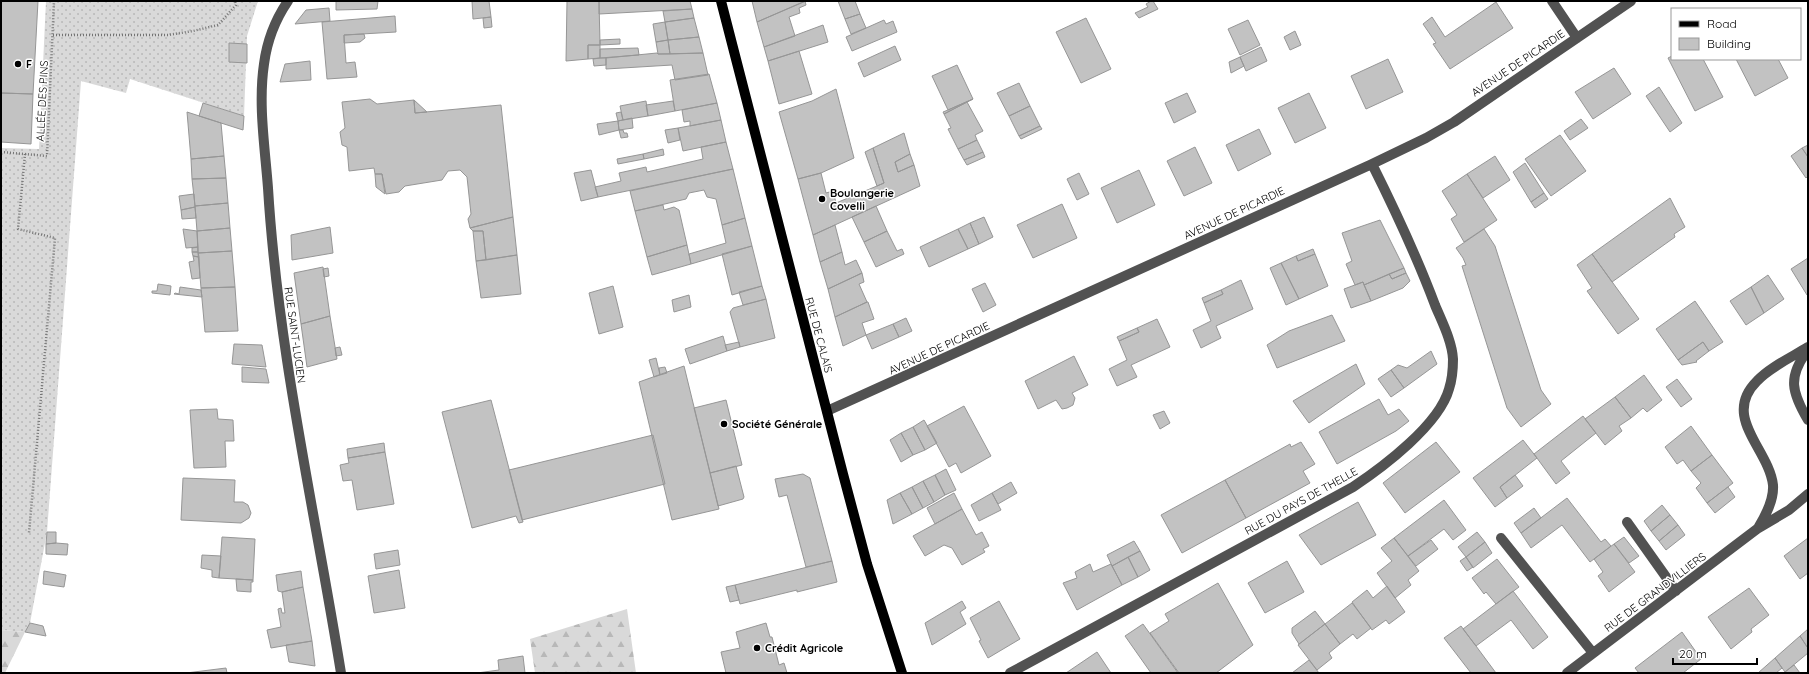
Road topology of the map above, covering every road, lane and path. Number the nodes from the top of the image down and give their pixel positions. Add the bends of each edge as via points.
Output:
1 (54, 1) edge
2 (235, 1) edge
3 (288, 1) edge
4 (721, 1) edge
5 (1552, 1) edge
6 (1631, 1) edge
7 (52, 35) junction
8 (1577, 38) junction
9 (1, 152) edge
10 (25, 154) junction
11 (1372, 164) junction
12 (1808, 347) edge
13 (1808, 350) edge
14 (827, 411) junction
15 (1808, 420) edge
16 (1808, 494) edge
17 (1627, 522) dead end
18 (1757, 529) junction
19 (29, 533) dead end
20 (1501, 538) dead end
21 (1676, 591) junction
22 (1592, 654) junction
23 (341, 673) edge
24 (902, 673) edge
25 (1010, 673) edge
26 (1567, 673) edge

1 - 7 path, ALLÉE DES PINS
2 - 7 path via 236,5 218,25 168,35
3 - 23 street, RUE SAINT-LUCIEN via 273,28 264,65 262,100 269,216 287,367
4 - 14 main road, RUE DE CALAIS
5 - 8 street
6 - 8 street, AVENUE DE PICARDIE
7 - 10 path, ALLÉE DES PINS via 47,156
8 - 11 street, AVENUE DE PICARDIE via 1447,126
9 - 10 path, ALLÉE DES PINS
10 - 19 path via 18,229 54,238
11 - 14 street, AVENUE DE PICARDIE
11 - 25 street, RUE DU PAYS DE THELLE via 1417,258 1448,336 1453,359 1449,390 1432,421 1400,451 1353,487
12 - 18 street, RUE DE GRANDVILLIERS via 1757,380 1747,396 1744,420 1770,471 1773,486 1771,501
13 - 15 street via 1796,372 1794,382 1796,398
14 - 24 main road, RUE DE CALAIS via 867,564
16 - 18 street, RUE DE GRANDVILLIERS via 1789,510
17 - 21 street
18 - 21 street, RUE DE GRANDVILLIERS
20 - 22 street
21 - 22 street, RUE DE GRANDVILLIERS
22 - 26 street, RUE DE GRANDVILLIERS

